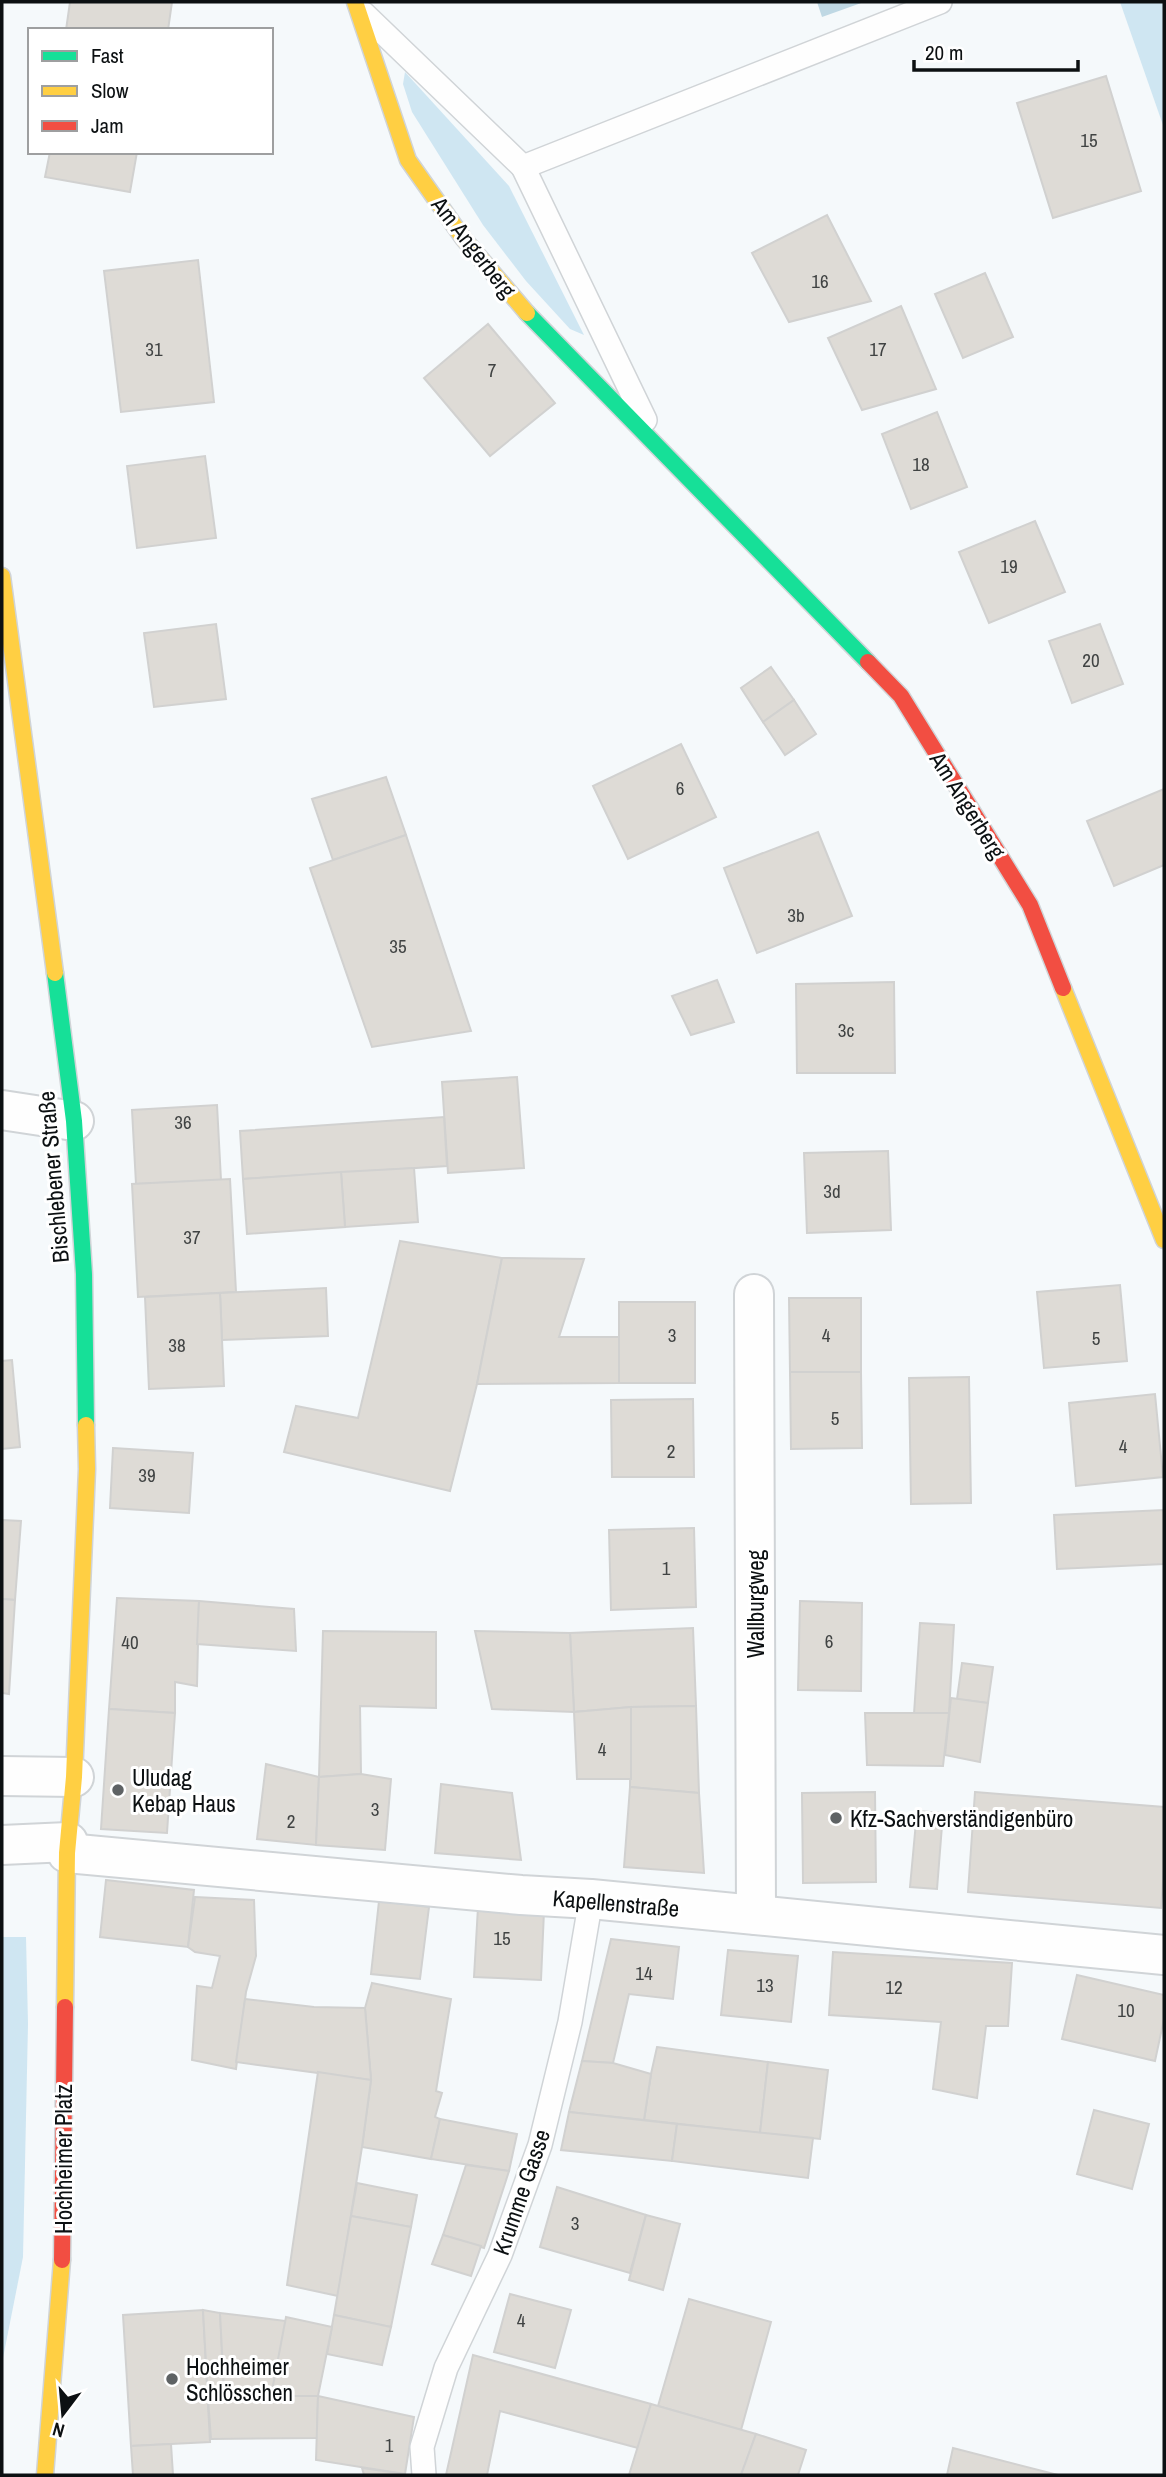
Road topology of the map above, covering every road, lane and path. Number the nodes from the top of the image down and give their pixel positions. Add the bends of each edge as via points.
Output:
1 (940, 2) edge
2 (356, 5) edge
3 (523, 167) junction
4 (657, 444) junction
5 (2, 576) edge
6 (2, 1110) edge
7 (74, 1121) junction
8 (1164, 1240) edge
9 (754, 1294) dead end
10 (2, 1776) edge
11 (74, 1777) junction
12 (2, 1845) edge
13 (67, 1848) junction
14 (592, 1899) junction
15 (756, 1915) junction
16 (1164, 1955) edge
17 (45, 2475) edge
18 (424, 2475) edge

1 - 3 lane
2 - 3 lane, Am Angerberg
2 - 4 street, Am Angerberg via 408,160 463,238 542,330
3 - 4 lane, Am Angerberg
4 - 8 street, Am Angerberg via 901,696 1030,905
5 - 7 street, Bischlebener Straße
6 - 7 street
7 - 11 street, Bischlebener Straße via 84,1274 87,1469
9 - 15 street, Wallburgweg
10 - 11 street
11 - 13 street, Hochheimer Platz
12 - 13 street
13 - 14 street, Kapellenstraße
13 - 17 street, Hochheimer Platz via 62,2251
14 - 15 street, Kapellenstraße
14 - 18 lane, Krumme Gasse via 570,2022 540,2145 500,2255 446,2368 422,2447
15 - 16 street, Kapellenstraße

